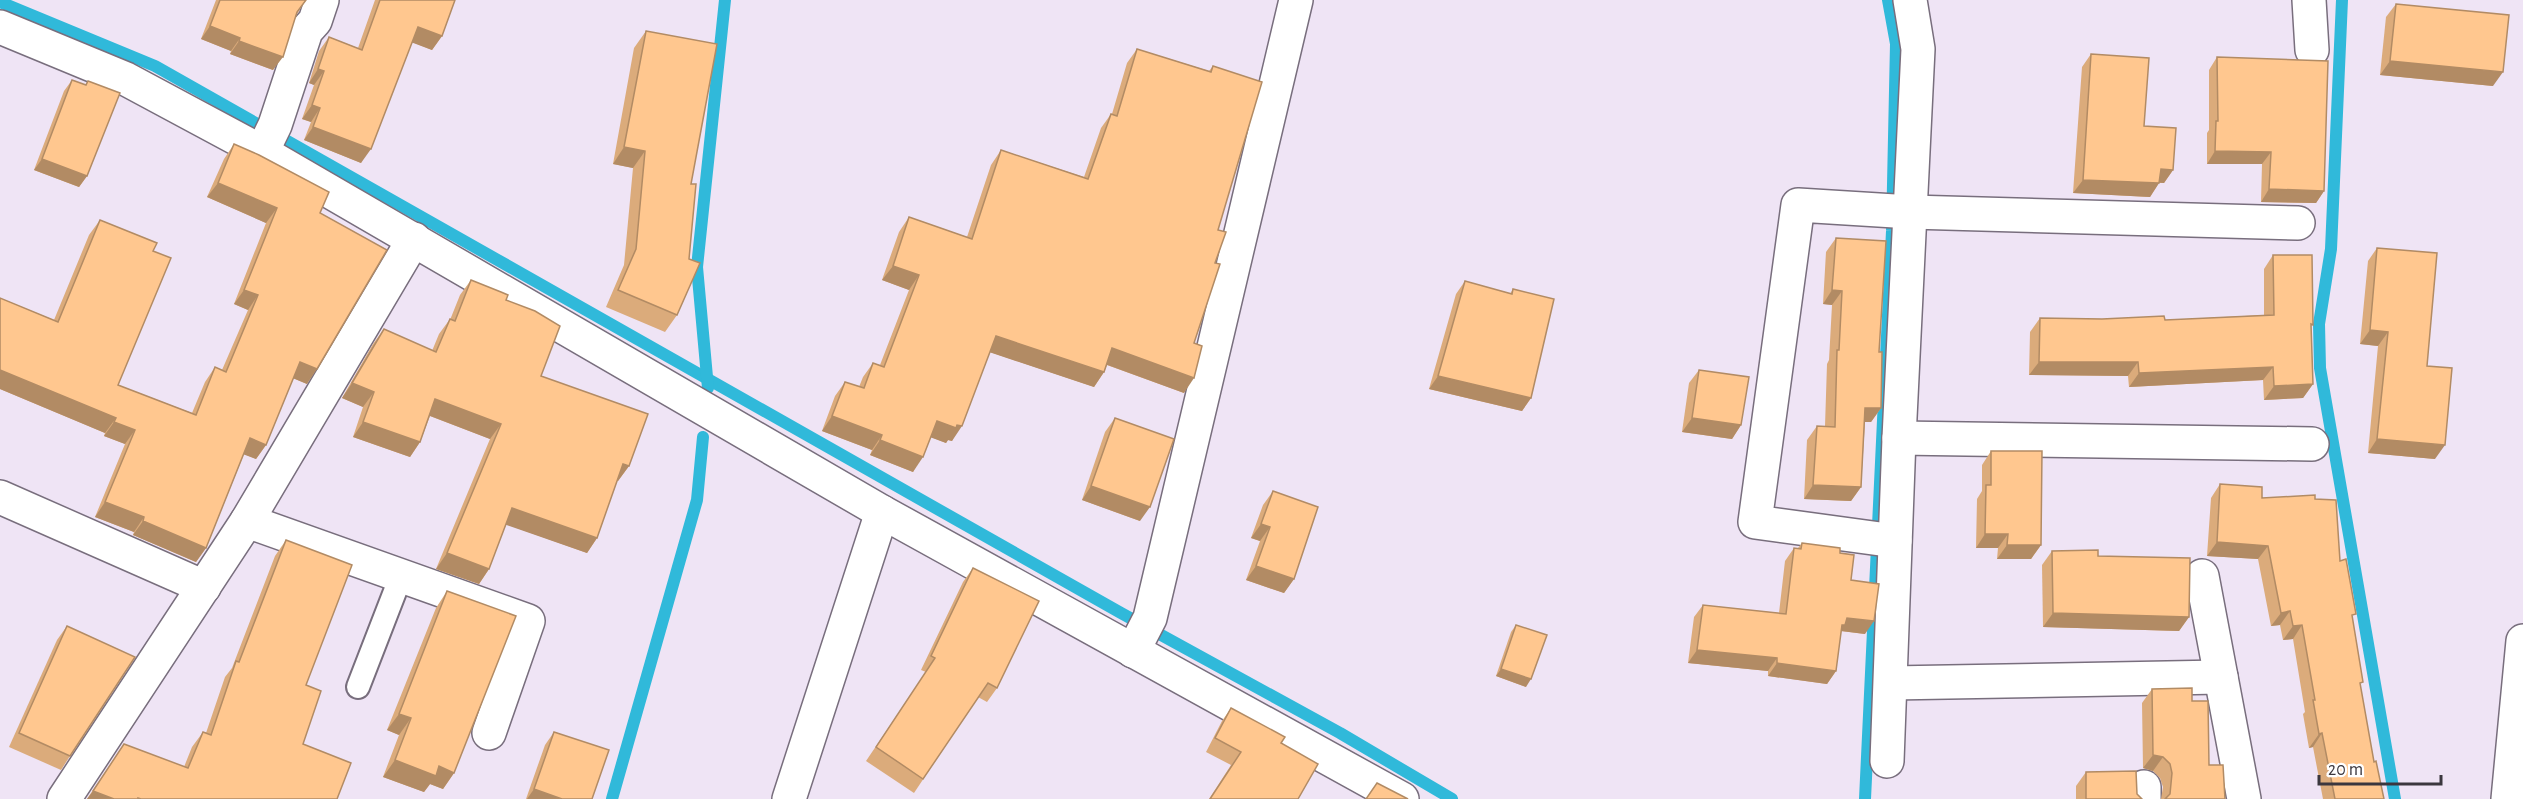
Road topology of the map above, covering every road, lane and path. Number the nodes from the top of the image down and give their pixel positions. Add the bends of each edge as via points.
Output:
1 (322, 0) edge
2 (1296, 0) edge
3 (1910, 0) edge
4 (2309, 0) edge
5 (0, 27) edge
6 (2312, 50) dead end
7 (268, 139) junction
8 (1898, 211) junction
9 (2298, 223) dead end
10 (414, 239) junction
11 (1899, 438) junction
12 (2312, 444) dead end
13 (0, 497) edge
14 (882, 512) junction
15 (247, 521) junction
16 (1884, 540) junction
17 (401, 576) junction
18 (2202, 576) dead end
19 (204, 587) junction
20 (1142, 634) junction
21 (2523, 641) edge
22 (2221, 677) junction
23 (1891, 683) junction
24 (358, 687) dead end
25 (489, 733) dead end
26 (1887, 761) dead end
27 (2514, 784) edge
28 (64, 799) edge
29 (789, 799) edge
30 (1402, 799) edge
31 (2244, 799) edge

1 - 7 street via 315,21 306,32
2 - 20 street
3 - 8 street via 1918,48
4 - 6 street
5 - 7 street
7 - 10 street
8 - 9 street
8 - 11 street
8 - 16 street via 1798,205 1755,522
10 - 14 street
10 - 15 street
11 - 12 street
11 - 16 street
13 - 19 street
14 - 20 street
14 - 29 street
15 - 17 street
15 - 19 street
16 - 23 street
17 - 24 lane
17 - 25 street via 528,621
18 - 22 street
19 - 28 street
20 - 30 street
21 - 27 street
22 - 23 street
22 - 31 street
23 - 26 street

